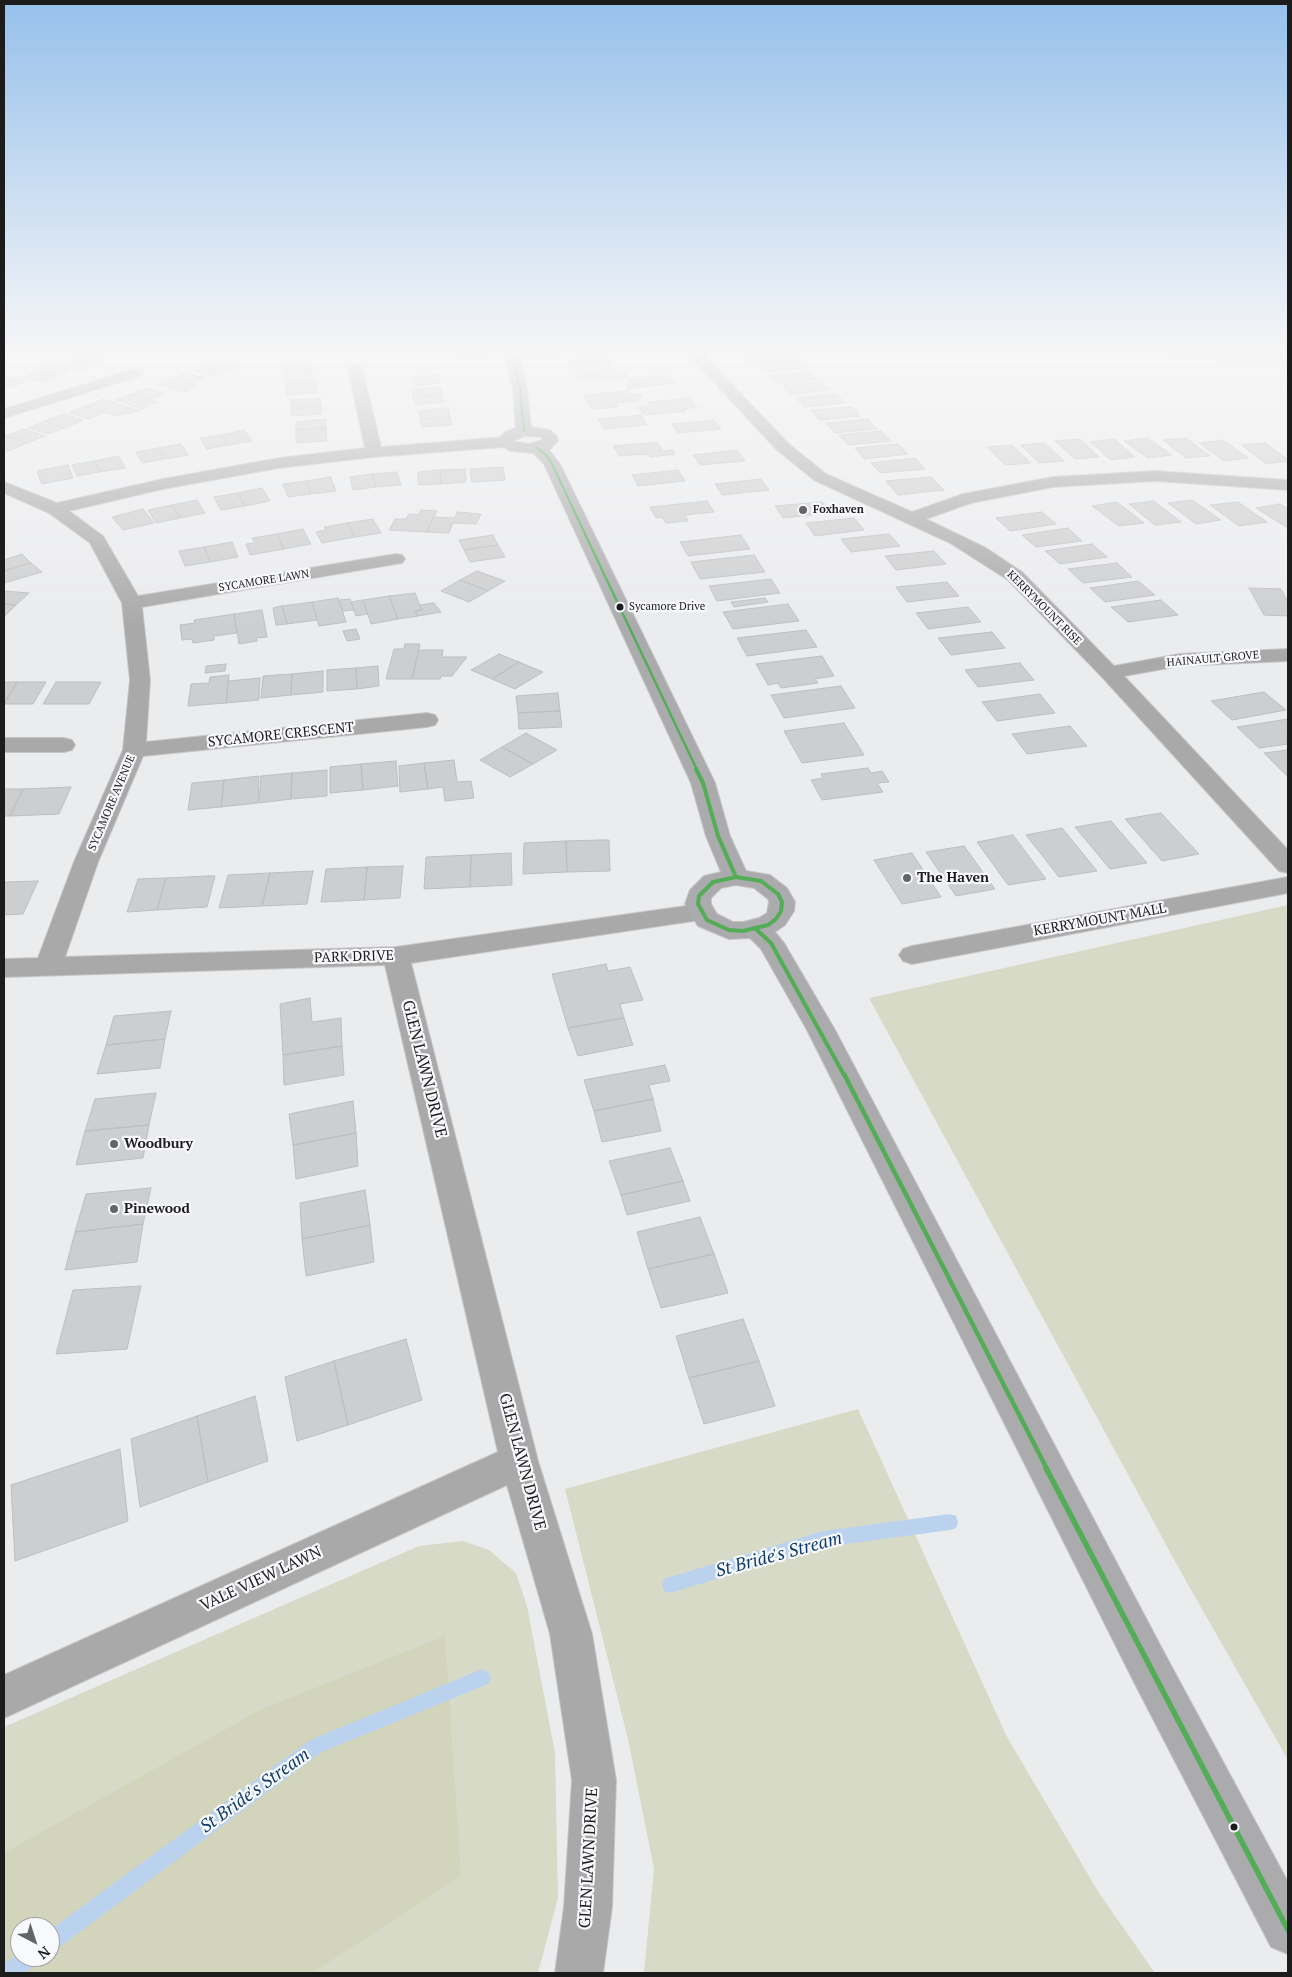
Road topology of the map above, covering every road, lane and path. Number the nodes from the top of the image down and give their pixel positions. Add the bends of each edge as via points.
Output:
1 (372, 442) edge
2 (501, 442) edge
3 (504, 442) edge
4 (549, 442) edge
5 (780, 442) edge
6 (537, 448) junction
7 (374, 452) junction
8 (1288, 485) edge
9 (4, 487) edge
10 (55, 510) junction
11 (913, 518) junction
12 (396, 559) dead end
13 (132, 602) junction
14 (1288, 655) edge
15 (1109, 673) junction
16 (427, 720) dead end
17 (4, 745) edge
18 (64, 745) dead end
19 (134, 750) junction
20 (1288, 865) edge
21 (736, 876) junction
22 (1288, 885) edge
23 (700, 912) junction
24 (756, 929) junction
25 (912, 955) dead end
26 (396, 956) junction
27 (48, 966) junction
28 (4, 968) edge
29 (519, 1461) junction
30 (4, 1697) edge
31 (1288, 1930) edge
32 (579, 1973) edge

1 - 7 street
2 - 7 street
3 - 6 main road via 516,448
4 - 6 main road
5 - 11 street, KERRYMOUNT RISE via 803,466 843,489
6 - 21 main road via 552,464 703,783 718,836
7 - 10 street via 232,470 108,495
8 - 11 street via 1155,476 1053,482 969,498
9 - 10 street, SYCAMORE AVENUE
10 - 13 street, SYCAMORE AVENUE via 97,540
11 - 15 street, KERRYMOUNT RISE via 980,552 1015,576
12 - 13 street, SYCAMORE LAWN
13 - 19 street, SYCAMORE AVENUE via 140,680
14 - 15 street, HAINAULT GROVE via 1180,660
15 - 20 street, KERRYMOUNT RISE
16 - 19 street, SYCAMORE CRESCENT
17 - 18 street
19 - 27 street, SYCAMORE AVENUE via 86,862
21 - 23 main road via 712,882 704,888 698,904
21 - 24 main road via 766,884 782,902 776,918
22 - 25 street, KERRYMOUNT MALL
23 - 24 main road via 712,923 730,930
23 - 26 street, PARK DRIVE
24 - 31 main road via 771,943 821,1030
26 - 27 street, PARK DRIVE
26 - 29 street, GLEN LAWN DRIVE
27 - 28 street, PARK DRIVE
29 - 30 street, VALE VIEW LAWN
29 - 32 street, GLEN LAWN DRIVE via 571,1634 594,1780 588,1908

